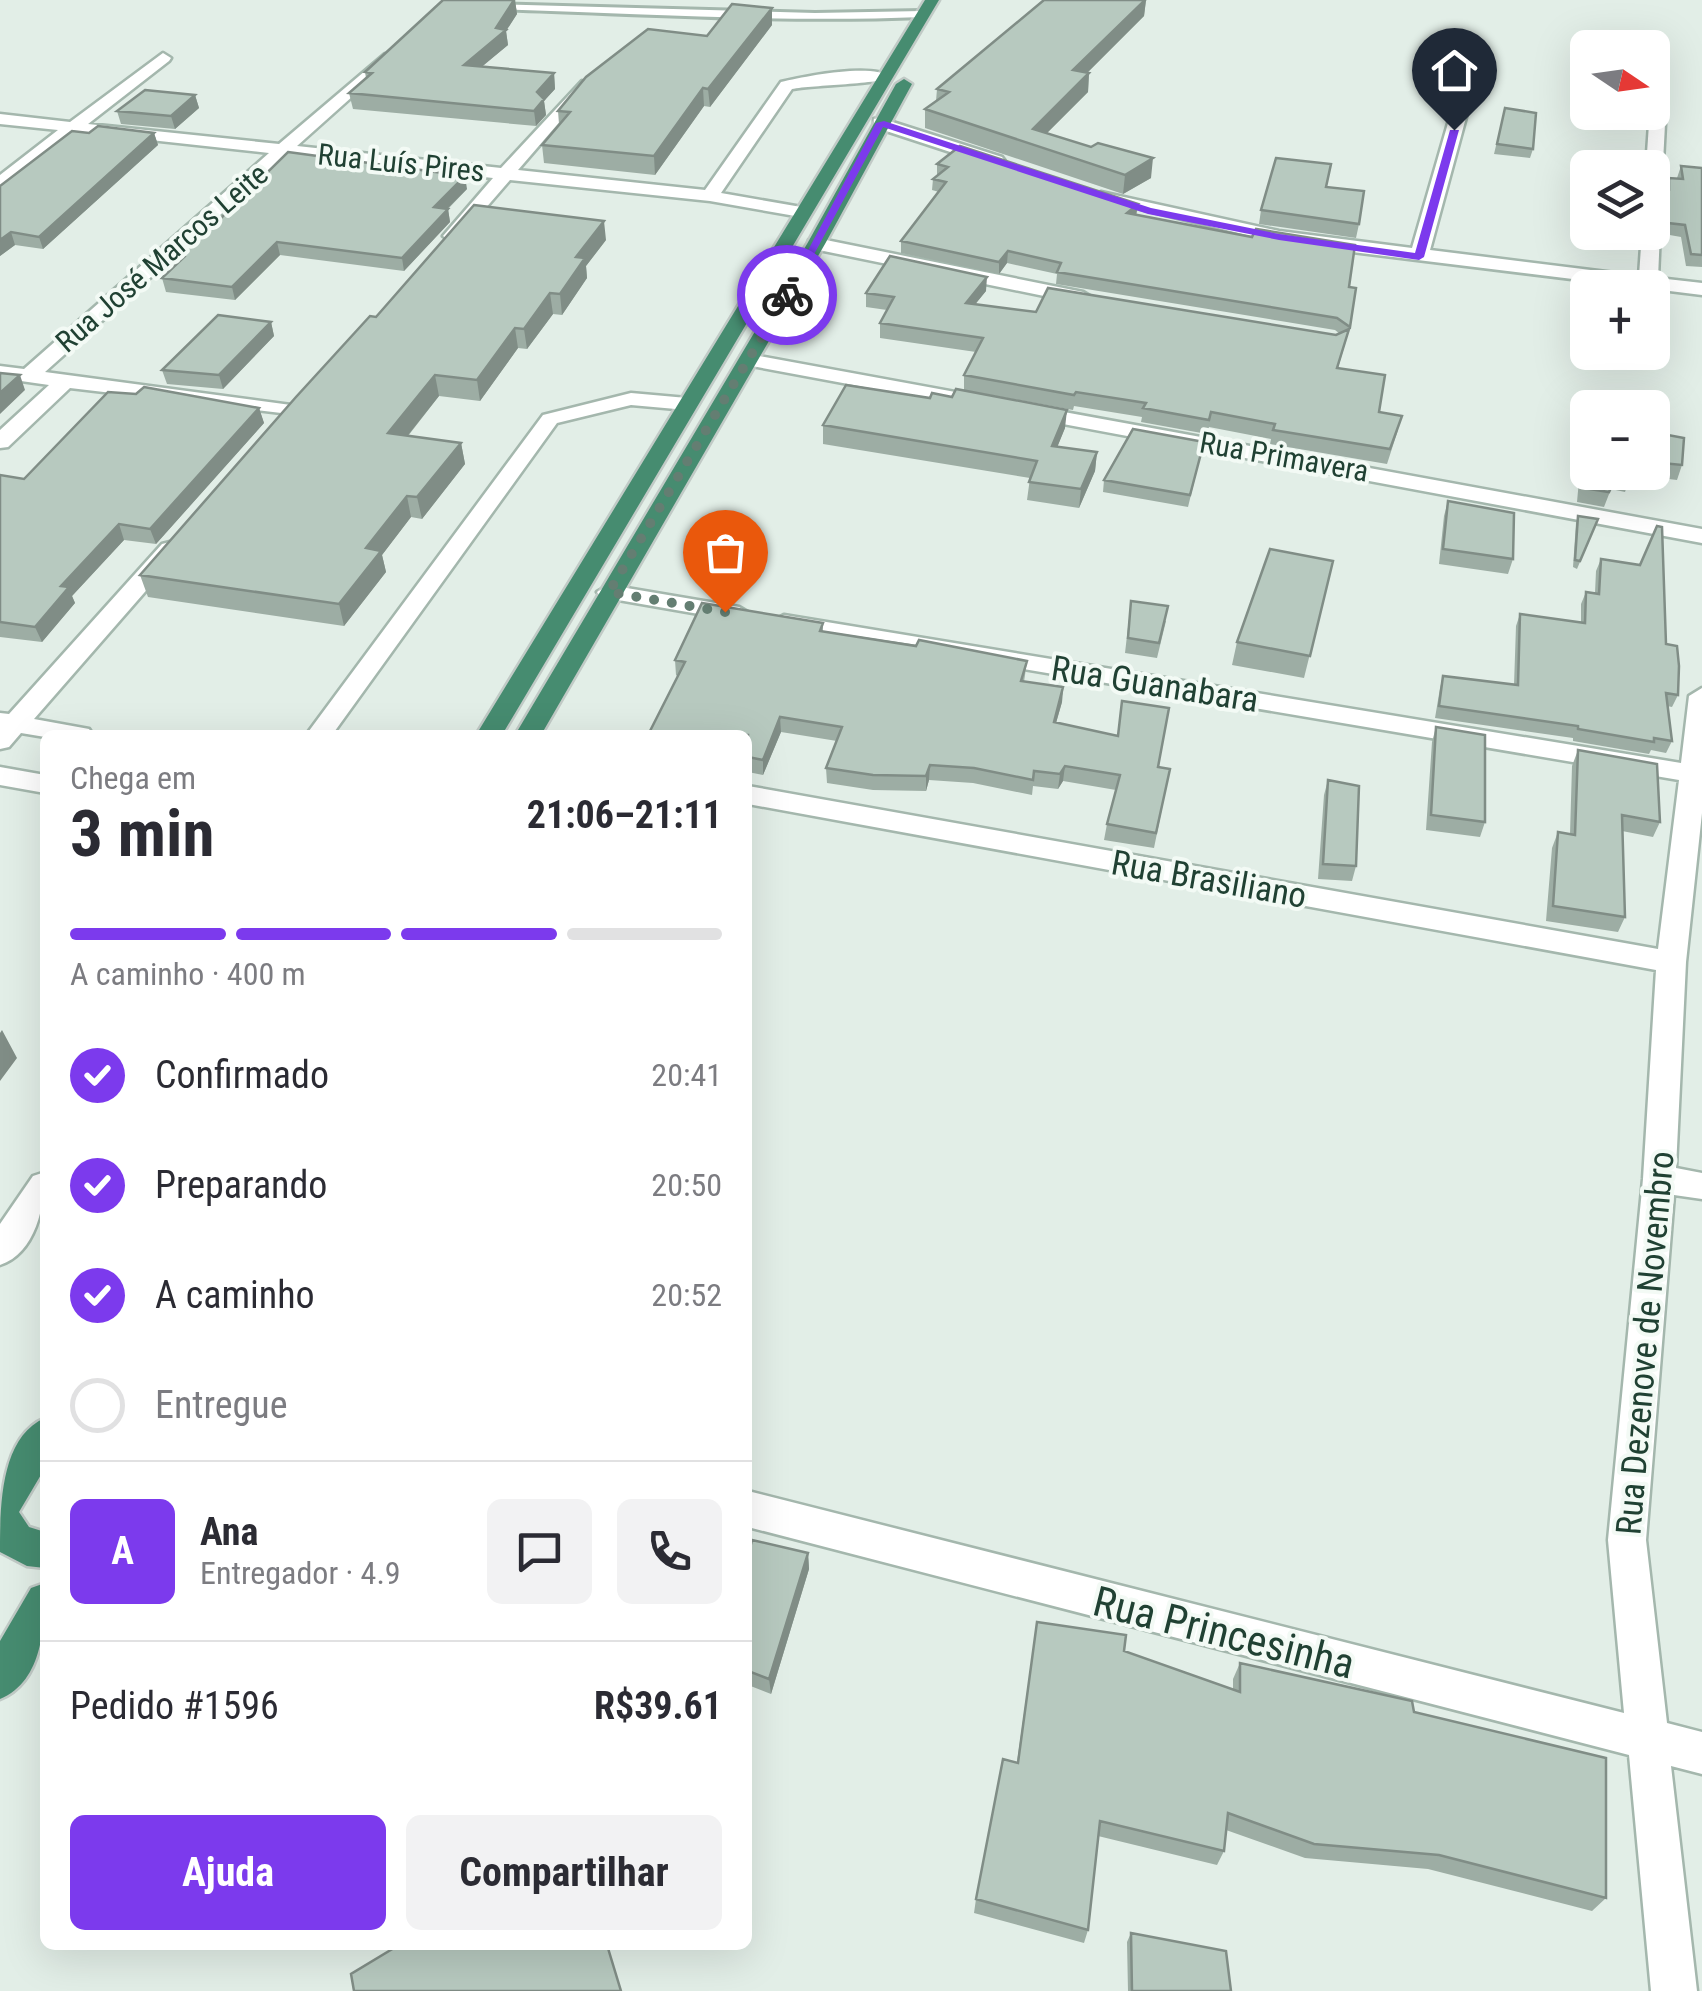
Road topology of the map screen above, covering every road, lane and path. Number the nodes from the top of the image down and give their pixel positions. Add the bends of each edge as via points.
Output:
1 (954, 0) edge
2 (490, 6) edge
3 (928, 7) edge
4 (164, 58) dead end
5 (385, 59) edge
6 (590, 76) edge
7 (884, 77) junction
8 (1463, 99) dead end
9 (0, 118) edge
10 (880, 123) junction
11 (75, 127) junction
12 (284, 152) junction
13 (1014, 167) edge
14 (509, 174) junction
15 (0, 183) edge
16 (1073, 188) edge
17 (710, 196) junction
18 (801, 212) junction
19 (816, 244) junction
20 (1419, 257) junction
21 (432, 258) edge
22 (1570, 275) edge
23 (1670, 286) edge
24 (1702, 288) edge
25 (1104, 302) edge
26 (748, 360) junction
27 (0, 372) edge
28 (28, 376) junction
29 (65, 381) junction
30 (686, 404) junction
31 (291, 411) edge
32 (0, 442) edge
33 (186, 530) edge
34 (1702, 536) edge
35 (609, 592) junction
36 (1702, 696) edge
37 (5, 729) edge
38 (322, 730) edge
39 (492, 730) edge
40 (531, 730) edge
41 (40, 732) edge
42 (1699, 774) edge
43 (0, 776) edge
44 (40, 783) edge
45 (752, 797) edge
46 (1671, 962) junction
47 (1659, 1179) junction
48 (1702, 1186) edge
49 (34, 1220) edge
50 (0, 1251) edge
51 (40, 1443) edge
52 (0, 1510) edge
53 (752, 1511) edge
54 (40, 1549) edge
55 (40, 1611) edge
56 (0, 1679) edge
57 (1650, 1742) junction
58 (1702, 1752) edge
59 (1674, 1991) edge

1 - 10 highway
2 - 3 lane via 796,18
3 - 7 highway
4 - 11 street
5 - 12 street, Rua José Marcos Leite
6 - 14 street
7 - 17 street via 787,84
7 - 18 highway
8 - 20 street
9 - 11 street, Rua Luís Pires
10 - 13 street
10 - 19 highway
11 - 12 street, Rua Luís Pires
11 - 15 street
12 - 14 street, Rua Luís Pires
12 - 28 street, Rua José Marcos Leite
14 - 17 street, Rua Luís Pires
14 - 21 street
16 - 20 street via 1223,227
17 - 18 street, Rua Luís Pires
18 - 30 highway
19 - 25 street
19 - 26 highway
20 - 22 street
23 - 24 street
26 - 34 street, Rua Primavera
26 - 35 highway
27 - 28 street
28 - 29 street
29 - 31 street
29 - 32 street
30 - 38 street via 631,398 550,419
30 - 39 highway
33 - 37 street
35 - 40 highway
35 - 42 street, Rua Guanabara
36 - 42 street, Rua Dezenove de Novembro
37 - 41 street
42 - 46 street, Rua Dezenove de Novembro
43 - 44 street
45 - 46 street, Rua Brasiliano
46 - 47 street, Rua Dezenove de Novembro
47 - 48 street
47 - 57 street, Rua Dezenove de Novembro via 1626,1540
49 - 50 street
51 - 52 highway
52 - 54 highway via 7,1534 20,1546
53 - 57 street, Rua Princesinha
55 - 56 highway
57 - 58 street, Rua Princesinha
57 - 59 street, Rua Dezenove de Novembro

